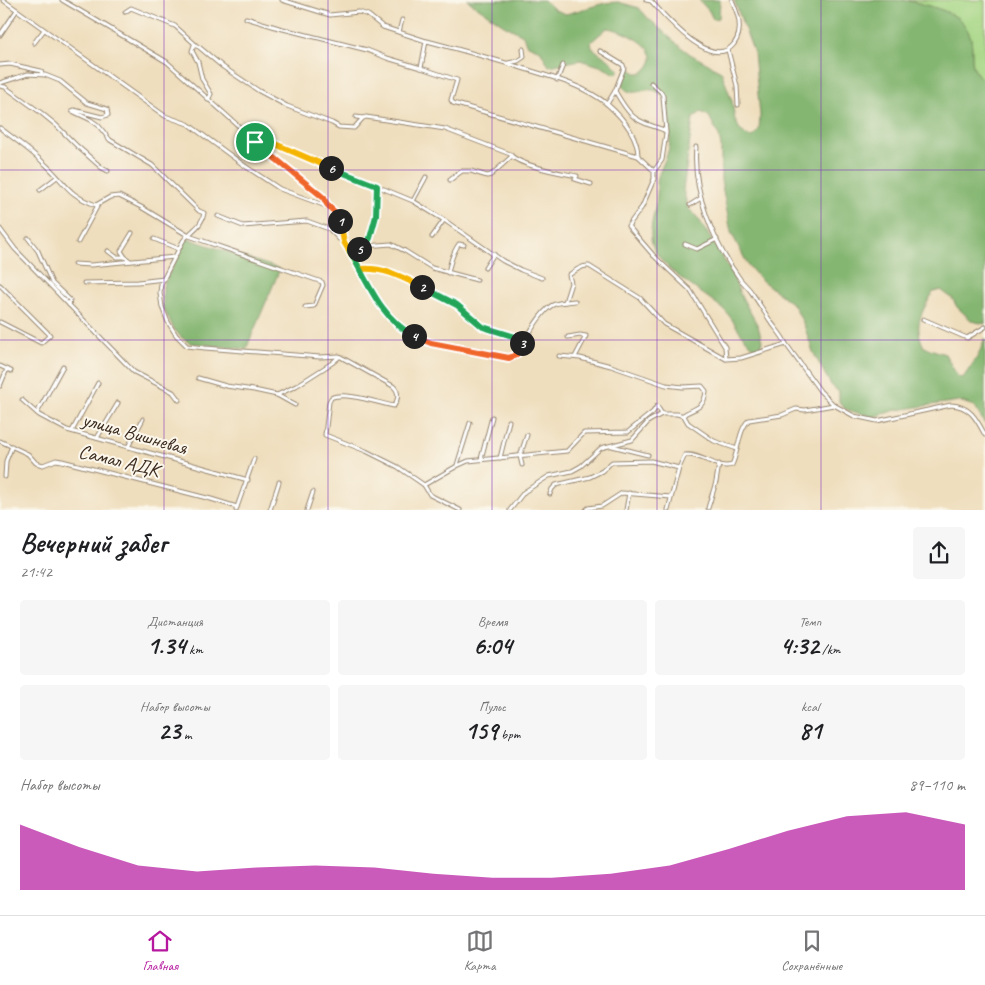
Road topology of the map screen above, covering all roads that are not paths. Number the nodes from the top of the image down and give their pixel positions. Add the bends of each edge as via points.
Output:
1 (4, 0) edge
2 (62, 0) edge
3 (282, 0) edge
4 (646, 0) edge
5 (732, 0) edge
6 (17, 10) junction
7 (125, 12) dead end
8 (246, 18) dead end
9 (402, 20) dead end
10 (44, 30) junction
11 (399, 32) junction
12 (0, 34) edge
13 (190, 40) junction
14 (426, 41) junction
15 (34, 43) dead end
16 (196, 45) junction
17 (192, 48) junction
18 (523, 49) dead end
19 (728, 50) junction
20 (600, 51) dead end
21 (505, 63) junction
22 (0, 64) edge
23 (563, 65) dead end
24 (421, 68) junction
25 (42, 74) junction
26 (557, 80) junction
27 (651, 83) dead end
28 (1, 84) edge
29 (615, 91) junction
30 (208, 100) junction
31 (607, 104) junction
32 (738, 105) dead end
33 (356, 117) dead end
34 (363, 118) junction
35 (0, 128) edge
36 (665, 130) junction
37 (255, 142) junction
38 (696, 147) dead end
39 (638, 156) junction
40 (511, 157) junction
41 (108, 171) dead end
42 (654, 171) junction
43 (57, 177) junction
44 (426, 177) dead end
45 (450, 180) dead end
46 (591, 184) dead end
47 (377, 186) junction
48 (40, 190) dead end
49 (701, 198) junction
50 (413, 201) junction
51 (98, 205) junction
52 (690, 205) dead end
53 (326, 206) junction
54 (218, 216) dead end
55 (444, 220) junction
56 (0, 229) edge
57 (132, 233) dead end
58 (187, 235) junction
59 (432, 237) dead end
60 (28, 238) dead end
61 (154, 239) dead end
62 (717, 239) junction
63 (78, 242) dead end
64 (344, 242) junction
65 (686, 244) dead end
66 (464, 245) dead end
67 (366, 246) junction
68 (179, 249) junction
69 (108, 251) dead end
70 (350, 251) junction
71 (494, 254) junction
72 (125, 257) junction
73 (175, 258) junction
74 (130, 261) junction
75 (74, 264) dead end
76 (485, 268) dead end
77 (360, 269) junction
78 (448, 273) junction
79 (542, 278) dead end
80 (164, 279) junction
81 (477, 280) dead end
82 (84, 283) dead end
83 (0, 285) edge
84 (575, 301) dead end
85 (565, 302) junction
86 (69, 305) junction
87 (306, 307) dead end
88 (922, 319) dead end
89 (0, 322) edge
90 (985, 327) edge
91 (568, 337) dead end
92 (524, 340) junction
93 (785, 343) junction
94 (340, 356) junction
95 (559, 356) dead end
96 (575, 357) junction
97 (726, 359) junction
98 (0, 366) edge
99 (63, 366) dead end
100 (198, 378) dead end
101 (98, 383) dead end
102 (0, 386) edge
103 (276, 395) junction
104 (22, 400) dead end
105 (178, 400) dead end
106 (118, 403) dead end
107 (295, 405) dead end
108 (834, 405) junction
109 (37, 412) junction
110 (662, 414) junction
111 (682, 416) junction
112 (492, 417) dead end
113 (142, 419) dead end
114 (509, 421) dead end
115 (470, 423) dead end
116 (72, 431) junction
117 (527, 435) dead end
118 (985, 435) edge
119 (97, 438) junction
120 (0, 441) edge
121 (12, 446) junction
122 (128, 446) junction
123 (611, 446) junction
124 (737, 449) junction
125 (648, 455) dead end
126 (520, 456) junction
127 (500, 458) junction
128 (254, 459) dead end
129 (482, 460) junction
130 (59, 461) junction
131 (719, 464) junction
132 (58, 465) dead end
133 (522, 465) dead end
134 (457, 466) junction
135 (679, 468) junction
136 (5, 477) dead end
137 (248, 480) junction
138 (279, 482) dead end
139 (424, 485) junction
140 (313, 492) dead end
141 (629, 493) junction
142 (550, 494) dead end
143 (671, 497) junction
144 (708, 508) dead end
145 (236, 509) edge
146 (270, 510) edge
147 (307, 510) edge
148 (460, 510) edge
149 (510, 510) edge
150 (586, 510) edge
151 (626, 510) edge
152 (668, 510) edge

1 - 6 street
2 - 30 street via 167,62
3 - 11 street via 330,15 359,12 383,27
4 - 19 street via 651,0 693,41 715,51
5 - 19 street via 739,34
6 - 10 street
6 - 12 street
7 - 13 street via 131,8 175,26
8 - 24 street
9 - 11 street
10 - 15 street
10 - 53 street via 165,116 188,124 262,178 280,189
11 - 14 street
13 - 16 street
13 - 17 street
14 - 21 street
14 - 24 street
16 - 17 street
16 - 34 street via 246,83 287,106 344,128 354,128
17 - 30 street via 202,79 211,94
18 - 21 street via 522,59
19 - 32 street
20 - 29 street via 623,65
21 - 26 street
22 - 25 street via 40,70
23 - 26 street
24 - 39 street via 457,80 453,103
25 - 28 street via 23,75
25 - 58 street via 60,82 87,103 107,109 108,115 102,117 72,111 91,120 110,140 152,165 204,213 199,227
26 - 31 street
27 - 36 street via 661,92
28 - 41 street via 56,125
29 - 31 street
29 - 36 street via 634,119
30 - 37 street
31 - 39 street via 635,138
33 - 34 street
34 - 40 street via 445,129
35 - 43 street
36 - 42 street via 662,160
37 - 47 street via 275,144
37 - 53 street via 324,198
38 - 49 street
39 - 42 street
40 - 45 street via 492,175 462,171
40 - 46 street via 577,176 576,179
42 - 97 street via 642,207 628,226 690,290 725,347
43 - 48 street
43 - 51 street via 79,198
44 - 50 street
47 - 50 street
47 - 67 street via 376,216
49 - 52 street
49 - 62 street
50 - 55 street
51 - 58 street via 110,197 119,196
51 - 63 street
53 - 64 street via 340,217
54 - 64 street via 243,226 307,221 329,229
55 - 59 street
55 - 71 street
56 - 86 street
57 - 72 street via 122,249
58 - 68 street
58 - 87 street via 322,282 314,306
60 - 86 street via 38,251 52,283 70,300
61 - 68 street
62 - 65 street via 697,249
62 - 93 street via 739,278
64 - 70 street
66 - 78 street via 456,247
67 - 70 street
67 - 78 street via 391,244 432,268
68 - 73 street
69 - 72 street via 116,257
70 - 77 street
71 - 76 street
71 - 79 street via 512,266
72 - 74 street
73 - 74 street
73 - 80 street
74 - 75 street
77 - 92 street via 374,268 398,275 449,300 483,327
77 - 92 street via 376,300 392,319 409,334 422,340 509,358 516,355
78 - 81 street
80 - 82 street
80 - 94 street via 160,293 162,308 176,335 187,346
83 - 89 street via 50,335 40,343
84 - 85 street
85 - 92 street via 546,310
85 - 97 street via 571,282 569,276 589,266 640,298 664,324
86 - 105 street via 134,372 173,392
88 - 90 street via 966,338
91 - 96 street via 586,336
93 - 97 street via 741,358
93 - 108 street via 812,382
94 - 103 street via 296,386
94 - 139 street via 393,386 397,398 394,406 334,397 329,402 325,435 390,462
95 - 96 street
96 - 111 street via 620,368 666,385 702,386 706,391 703,402
98 - 102 street via 9,370
99 - 109 street
100 - 103 street
101 - 116 street
103 - 107 street
104 - 109 street, улица Вишневая
106 - 119 street
108 - 118 street via 854,416 877,420 958,406 976,418
108 - 124 street via 796,409 773,417 748,420
109 - 116 street, улица Вишневая via 59,427
110 - 111 street
110 - 123 street via 649,421 636,438
110 - 126 street via 657,406 628,432 584,433 567,451
111 - 124 street via 714,441
112 - 129 street
113 - 122 street
114 - 127 street
115 - 134 street
116 - 119 street, улица Вишневая
117 - 126 street
119 - 122 street, улица Вишневая
120 - 121 street, Самал АДК
121 - 130 street, Самал АДК via 42,465
121 - 136 street via 7,456
122 - 137 street, улица Вишневая
123 - 125 street
123 - 149 street via 601,448 572,471 549,476 530,488
124 - 131 street via 732,465
126 - 127 street
126 - 133 street
127 - 129 street
128 - 137 street
129 - 134 street
130 - 132 street
130 - 145 street, Самал АДК via 211,499
131 - 135 street via 687,454
131 - 144 street
134 - 139 street
135 - 142 street via 651,461 612,462 590,477 556,485
135 - 143 street
137 - 145 street
138 - 146 street
139 - 148 street via 430,495
140 - 147 street
141 - 143 street
141 - 150 street via 622,493 605,505
141 - 151 street
143 - 152 street

